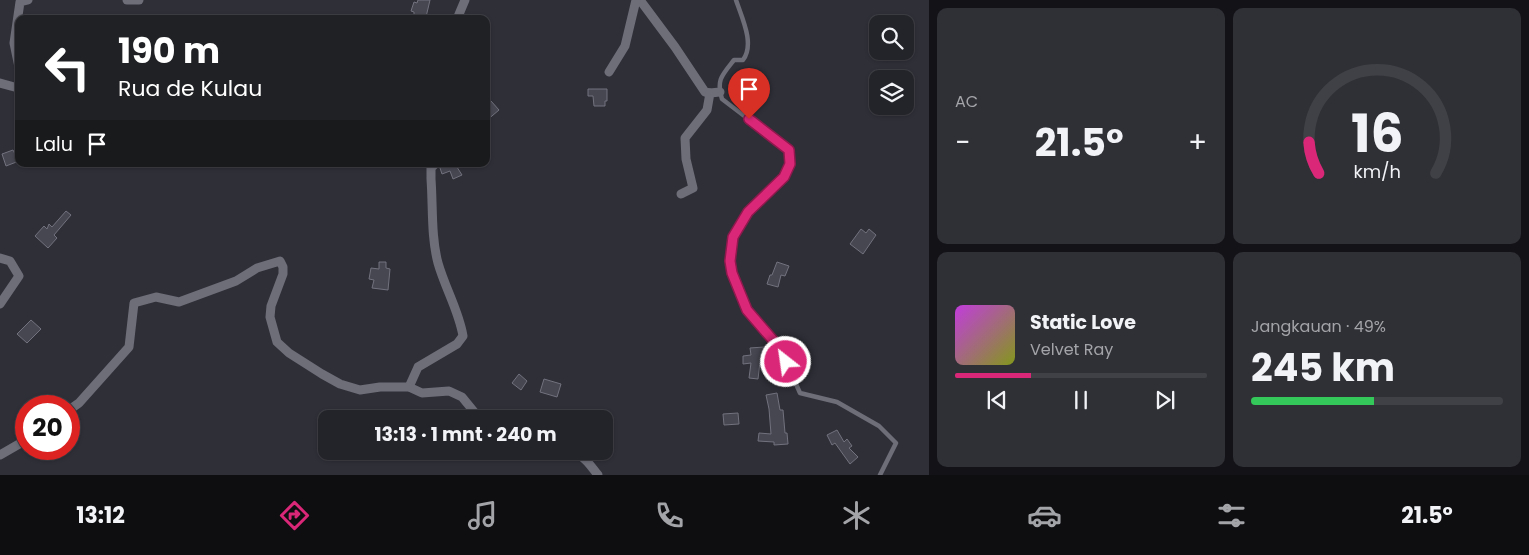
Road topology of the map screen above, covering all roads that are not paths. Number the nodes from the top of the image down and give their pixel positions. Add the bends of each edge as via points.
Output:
1 (28, 0) edge
2 (127, 0) edge
3 (139, 0) edge
4 (465, 0) edge
5 (636, 0) edge
6 (640, 0) edge
7 (736, 0) edge
8 (18, 15) edge
9 (459, 15) edge
10 (609, 72) dead end
11 (0, 83) edge
12 (15, 87) edge
13 (715, 92) junction
14 (432, 167) edge
15 (681, 194) dead end
16 (0, 258) edge
17 (0, 304) edge
18 (409, 387) junction
19 (80, 402) edge
20 (473, 410) edge
21 (15, 446) edge
22 (0, 455) edge
23 (586, 460) edge
24 (598, 475) edge
25 (880, 475) edge

1 - 8 street via 20,2
2 - 3 street
4 - 9 street
5 - 10 street via 625,46
6 - 13 street via 705,92
7 - 13 lane via 749,43 747,54 742,60 734,60 723,73
11 - 12 street
13 - 15 street via 707,110 685,138 693,188
13 - 25 lane via 789,150 790,164 784,177 748,212 733,237 732,273 747,310 778,346 800,393 837,402 879,426 896,443
14 - 18 street via 430,179 438,262 463,336 457,344 418,367
16 - 17 street via 10,260 19,276
18 - 19 street via 353,388 322,374 277,342 270,317 283,274 280,261 179,302 156,297 134,303 129,347
18 - 20 street via 422,392 449,391 462,397
21 - 22 street
23 - 24 street

